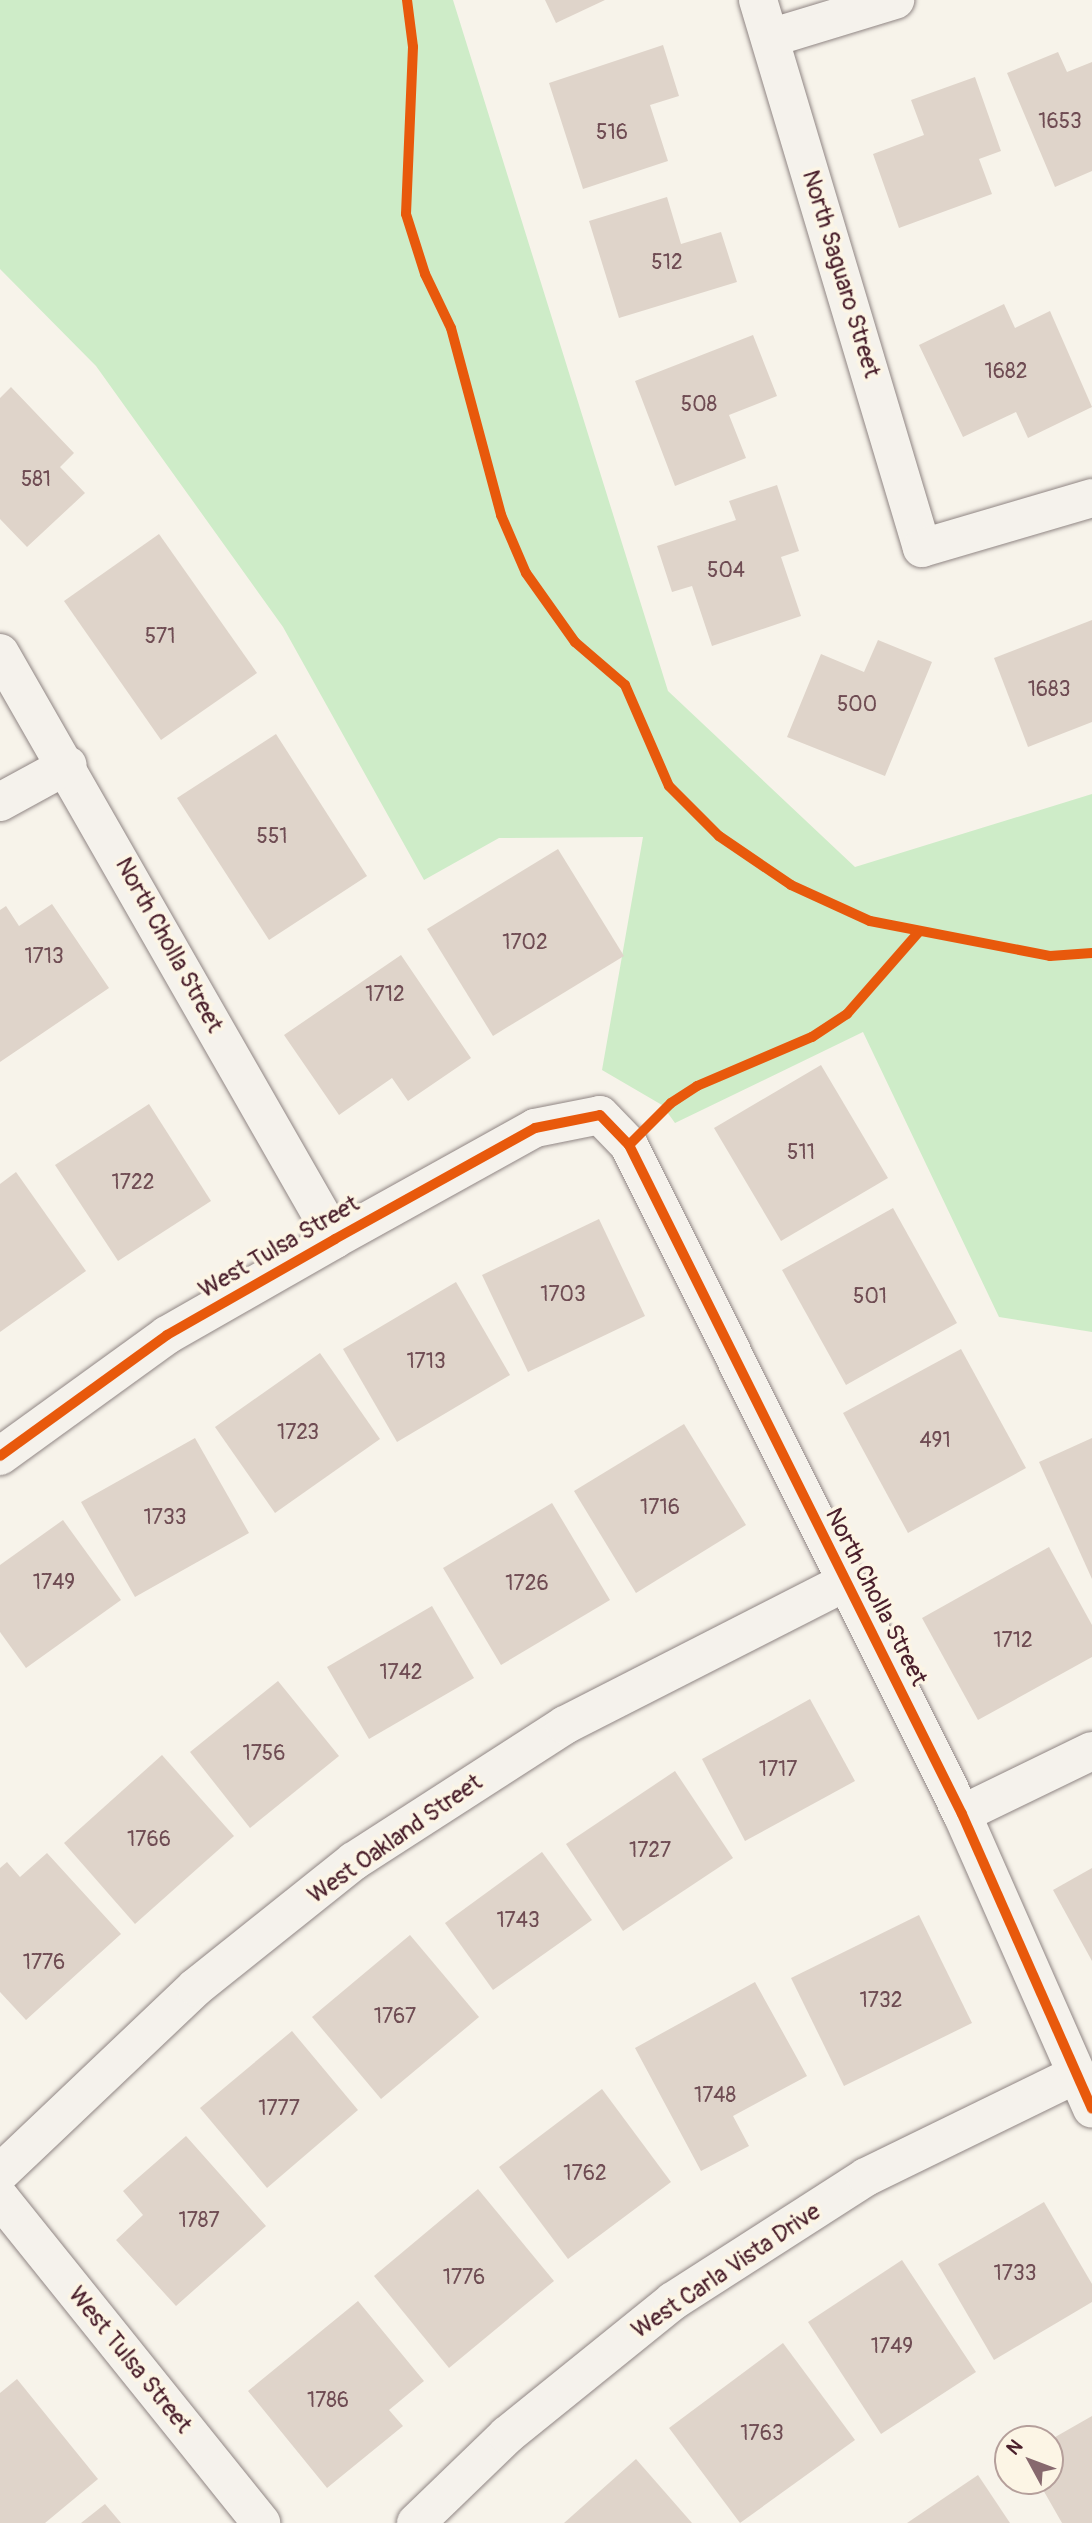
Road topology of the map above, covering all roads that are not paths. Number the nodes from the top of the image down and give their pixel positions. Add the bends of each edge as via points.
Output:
1 (758, 0) edge
2 (895, 0) edge
3 (770, 38) junction
4 (1092, 498) edge
5 (0, 653) edge
6 (68, 765) junction
7 (0, 802) edge
8 (600, 1115) joint
9 (335, 1239) junction
10 (0, 1456) edge
11 (844, 1583) junction
12 (1092, 1751) edge
13 (962, 1814) junction
14 (1075, 2075) junction
15 (1092, 2109) edge
16 (0, 2173) edge
17 (0, 2197) edge
18 (261, 2523) edge
19 (416, 2523) edge

1 - 3 street, North Saguaro Street
2 - 3 street
3 - 4 street, North Saguaro Street via 922,548
5 - 6 street, North Cholla Street
6 - 7 street
6 - 9 street, North Cholla Street
8 - 9 street, West Tulsa Street via 535,1128
8 - 11 street, North Cholla Street via 629,1145
9 - 10 street, West Tulsa Street via 167,1335
11 - 13 street, North Cholla Street
11 - 16 street, West Oakland Street via 565,1724 354,1861 196,1987
12 - 13 street
13 - 14 street, North Cholla Street
14 - 15 street, North Cholla Street
14 - 19 street, West Carla Vista Drive via 866,2177 673,2301 507,2435
17 - 18 street, West Tulsa Street

